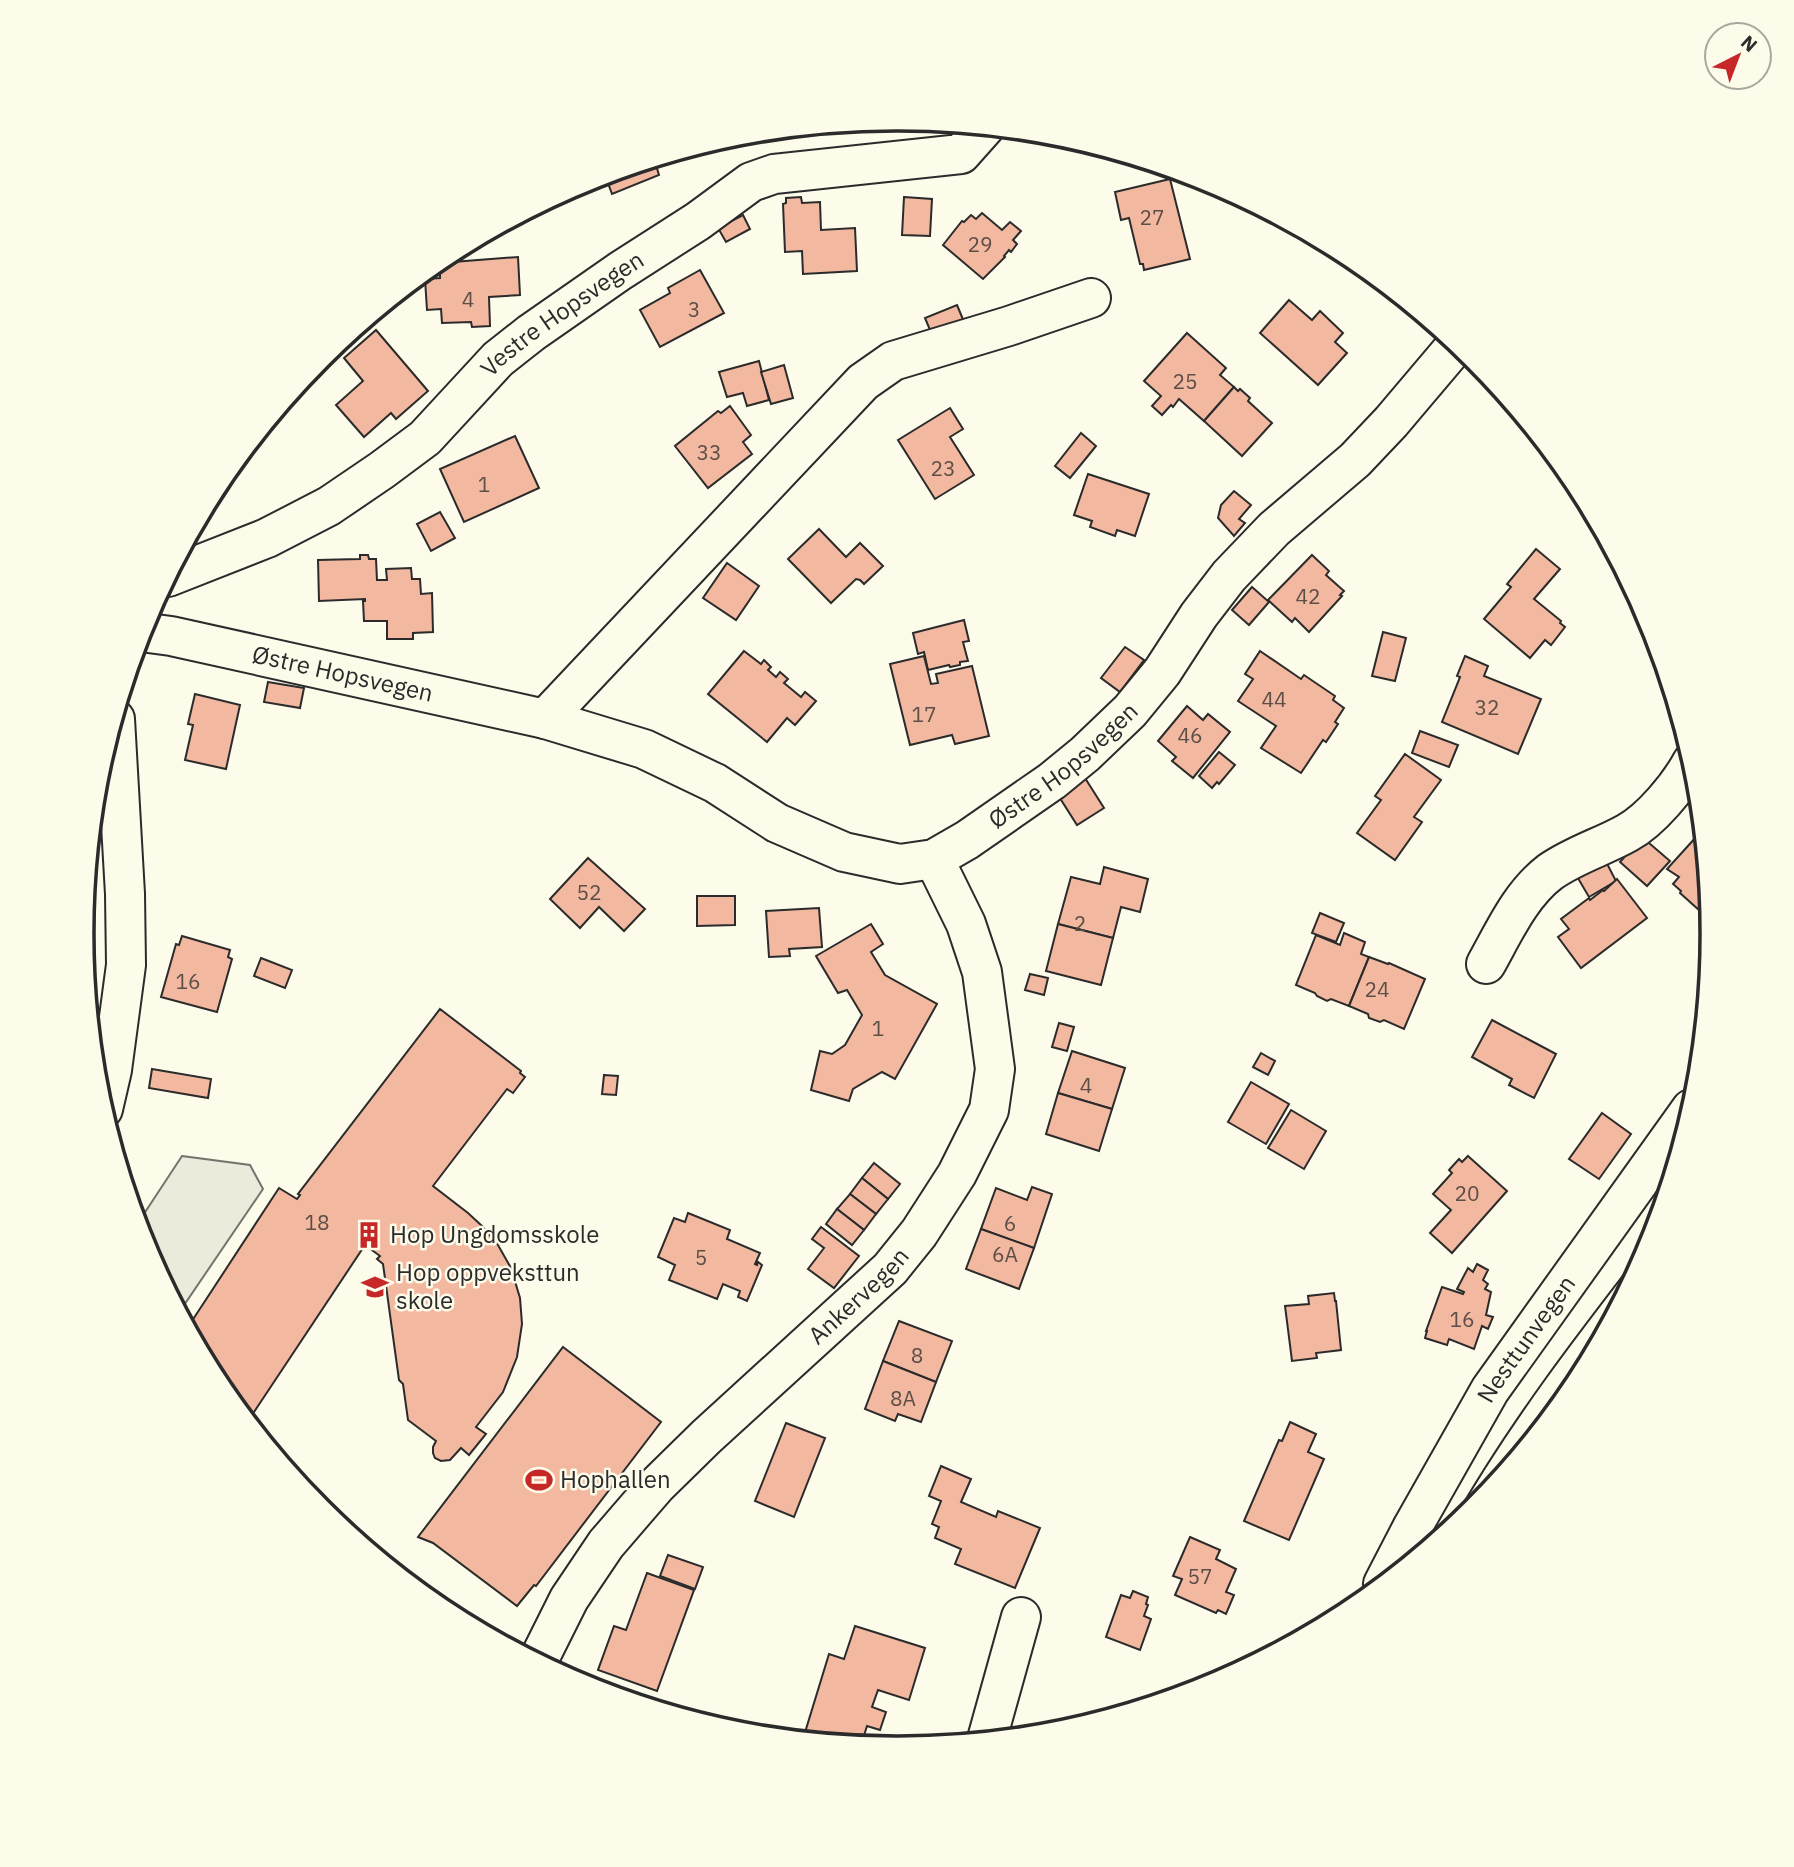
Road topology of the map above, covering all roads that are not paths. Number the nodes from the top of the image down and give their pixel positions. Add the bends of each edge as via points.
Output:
1 (977, 136) edge
2 (1091, 298) dead end
3 (1450, 353) edge
4 (181, 571) edge
5 (153, 634) edge
6 (545, 719) junction
7 (117, 749) edge
8 (1683, 774) edge
9 (934, 859) junction
10 (1486, 964) dead end
11 (109, 1082) edge
12 (1674, 1133) edge
13 (1393, 1564) edge
14 (1021, 1616) dead end
15 (542, 1653) edge
16 (989, 1730) edge

1 - 4 street, Vestre Hopsvegen via 961,154 774,174 751,182 531,333 498,359 425,438 372,477 267,538
2 - 6 street via 893,361 863,382
3 - 9 street, Østre Hopsvegen via 1355,460 1274,529 1229,576 1130,711 1052,780
5 - 6 street, Østre Hopsvegen
6 - 9 street, Østre Hopsvegen via 644,749 715,783 776,823 844,852 900,864
7 - 11 street via 126,965
8 - 10 street via 1629,833 1577,856 1529,891
9 - 15 street, Ankervegen via 982,972 995,1069 989,1110 957,1174 890,1269 656,1486 606,1544 569,1599
12 - 13 street, Nesttunvegen via 1490,1390
14 - 16 street

